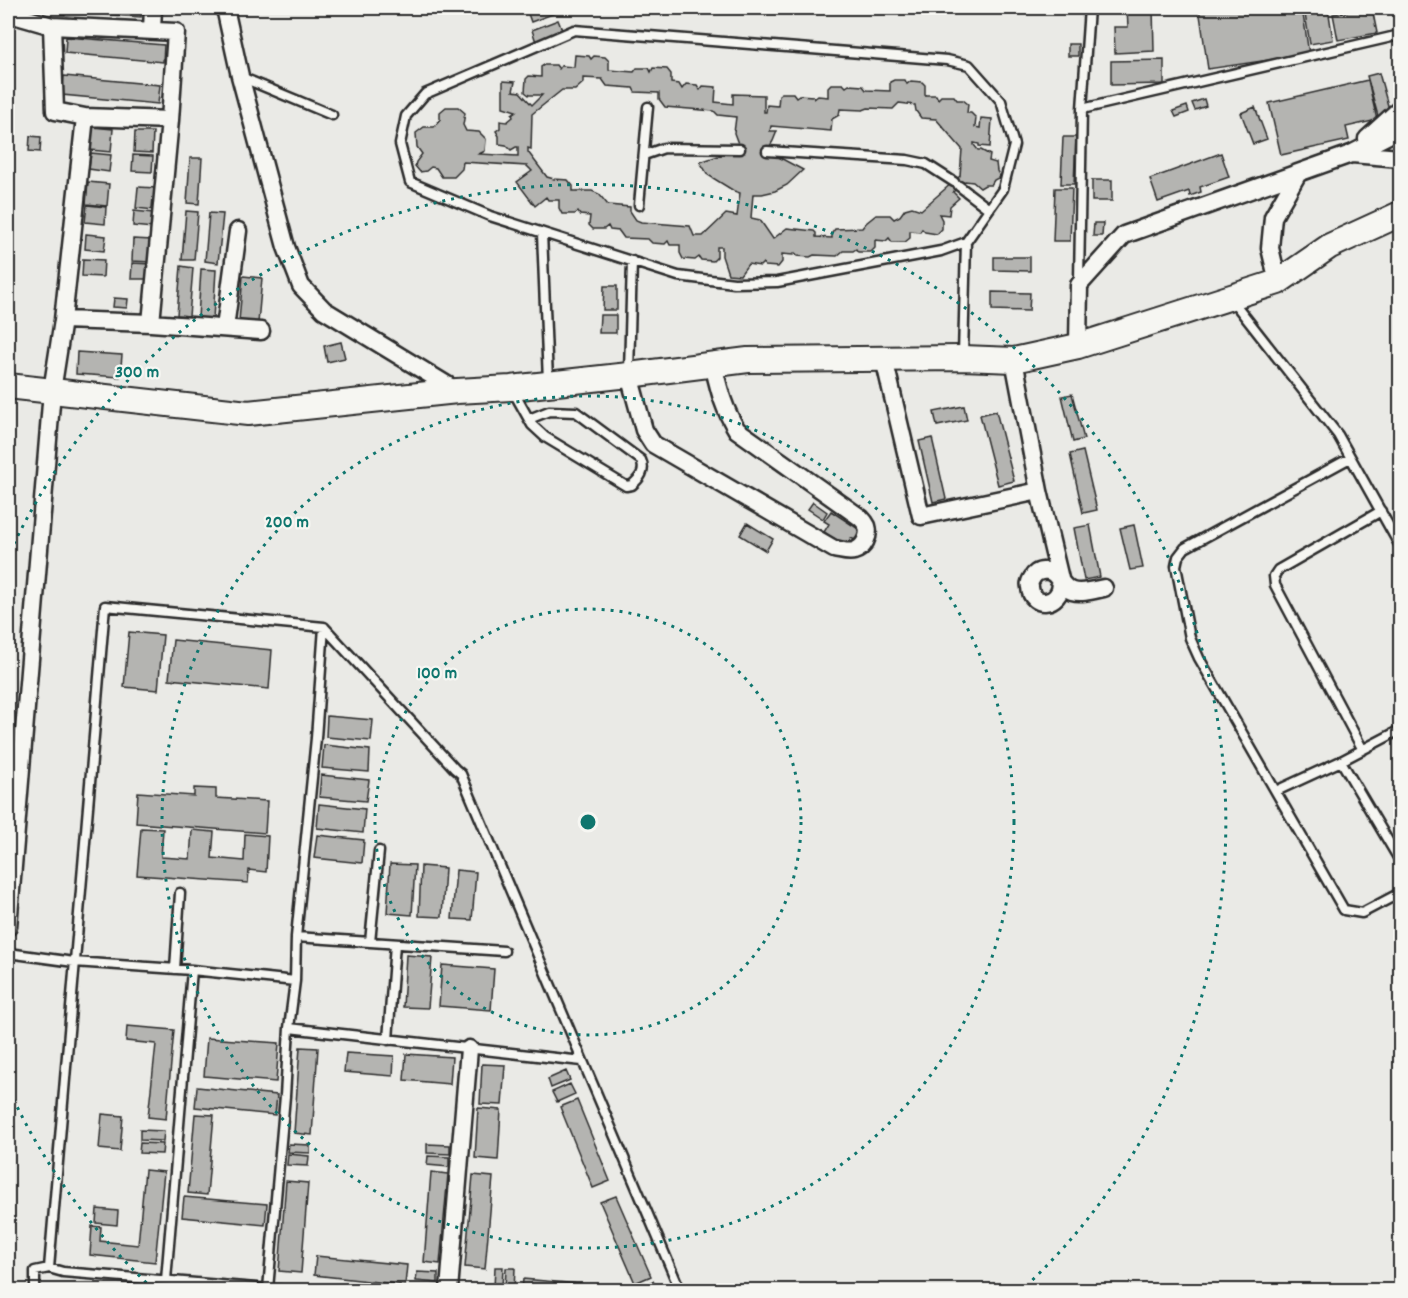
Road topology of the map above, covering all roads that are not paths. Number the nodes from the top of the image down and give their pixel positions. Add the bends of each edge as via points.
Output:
1 (17, 8) edge
2 (153, 8) edge
3 (225, 8) edge
4 (1089, 8) edge
5 (52, 26) junction
6 (152, 30) junction
7 (1401, 35) edge
8 (240, 76) junction
9 (648, 107) dead end
10 (1082, 109) junction
11 (1401, 109) edge
12 (332, 115) dead end
13 (85, 117) junction
14 (170, 120) junction
15 (1401, 129) edge
16 (740, 149) dead end
17 (767, 151) dead end
18 (1351, 154) junction
19 (644, 155) junction
20 (1401, 158) edge
21 (1296, 175) junction
22 (639, 205) dead end
23 (989, 209) junction
24 (1401, 214) edge
25 (238, 231) dead end
26 (542, 233) junction
27 (966, 242) junction
28 (632, 261) junction
29 (1278, 282) junction
30 (1079, 285) junction
31 (1230, 297) junction
32 (63, 320) junction
33 (151, 323) junction
34 (225, 328) junction
35 (261, 331) dead end
36 (1078, 346) junction
37 (963, 358) junction
38 (884, 359) junction
39 (1014, 360) junction
40 (713, 364) junction
41 (629, 375) junction
42 (548, 384) junction
43 (8, 386) edge
44 (511, 388) junction
45 (52, 391) junction
46 (457, 392) junction
47 (529, 419) junction
48 (1350, 458) junction
49 (1039, 491) junction
50 (1381, 511) junction
51 (1401, 546) edge
52 (1104, 588) dead end
53 (324, 627) junction
54 (1401, 730) edge
55 (1363, 750) junction
56 (1341, 761) junction
57 (1276, 791) junction
58 (379, 850) dead end
59 (1401, 861) edge
60 (180, 893) dead end
61 (1401, 893) edge
62 (8, 927) edge
63 (296, 937) junction
64 (370, 942) junction
65 (395, 944) junction
66 (504, 951) dead end
67 (8, 953) edge
68 (74, 962) junction
69 (175, 969) junction
70 (192, 970) junction
71 (295, 981) junction
72 (289, 1028) junction
73 (388, 1040) junction
74 (469, 1049) junction
75 (582, 1061) junction
76 (49, 1268) junction
77 (166, 1281) junction
78 (268, 1289) edge
79 (35, 1290) edge
80 (281, 1290) edge
81 (449, 1290) edge
82 (680, 1290) edge

1 - 5 street via 17,16
2 - 6 street
3 - 8 street
4 - 10 lane
5 - 6 street
5 - 13 street via 55,111
6 - 14 street via 176,32
7 - 10 lane
8 - 12 lane
8 - 46 street via 286,247 301,286 324,310
9 - 19 lane
10 - 30 lane
11 - 18 street
13 - 14 street
13 - 32 street
14 - 33 street
15 - 18 street
16 - 19 lane via 664,148
17 - 23 lane via 926,164
18 - 20 street
18 - 21 street
19 - 22 lane
21 - 29 street via 1273,217 1270,248
21 - 30 street via 1124,235
23 - 26 lane via 1003,189 1014,145 1001,101 969,65 947,60 574,30 425,94 406,116 400,144 410,182
23 - 27 lane
24 - 29 street via 1330,246
25 - 34 street
26 - 28 lane
26 - 42 lane
27 - 28 lane via 941,251 777,282 734,283 678,276
27 - 37 lane
28 - 41 lane
29 - 31 street
30 - 36 street
31 - 36 street
31 - 48 lane via 1333,429
32 - 33 street
32 - 45 street
33 - 34 street
34 - 35 street
36 - 39 street
37 - 38 street
37 - 39 street
38 - 40 street
38 - 49 street via 921,516
39 - 49 street
40 - 41 street
40 - 41 street via 720,394 737,430 861,518 867,525 864,545 856,551 834,549 653,444 644,430
41 - 42 street
42 - 44 street
43 - 45 street
44 - 46 street
44 - 47 lane
45 - 46 street via 248,412
45 - 62 street
47 - 47 lane via 545,437 626,486 642,474 641,460 576,412 549,411
48 - 50 lane
48 - 57 lane via 1185,548 1176,566 1190,638 1198,658
49 - 52 street via 1061,583 1070,591
50 - 51 lane
50 - 55 lane via 1278,570 1274,576 1275,585
53 - 63 lane
53 - 68 lane via 105,606
53 - 75 lane via 461,774
54 - 55 lane
55 - 56 lane
56 - 57 lane
56 - 59 lane
57 - 61 lane via 1344,910 1362,913
58 - 64 lane
60 - 69 lane
63 - 64 lane
63 - 71 lane
64 - 65 lane
65 - 66 lane
65 - 73 lane
67 - 68 lane
68 - 69 lane
68 - 76 lane
69 - 70 lane
70 - 71 lane
70 - 77 lane
71 - 72 lane
72 - 73 lane
72 - 78 lane
73 - 74 lane
74 - 75 lane
74 - 81 street
75 - 82 lane
76 - 77 lane
76 - 79 lane via 35,1271
77 - 78 lane
78 - 80 lane

